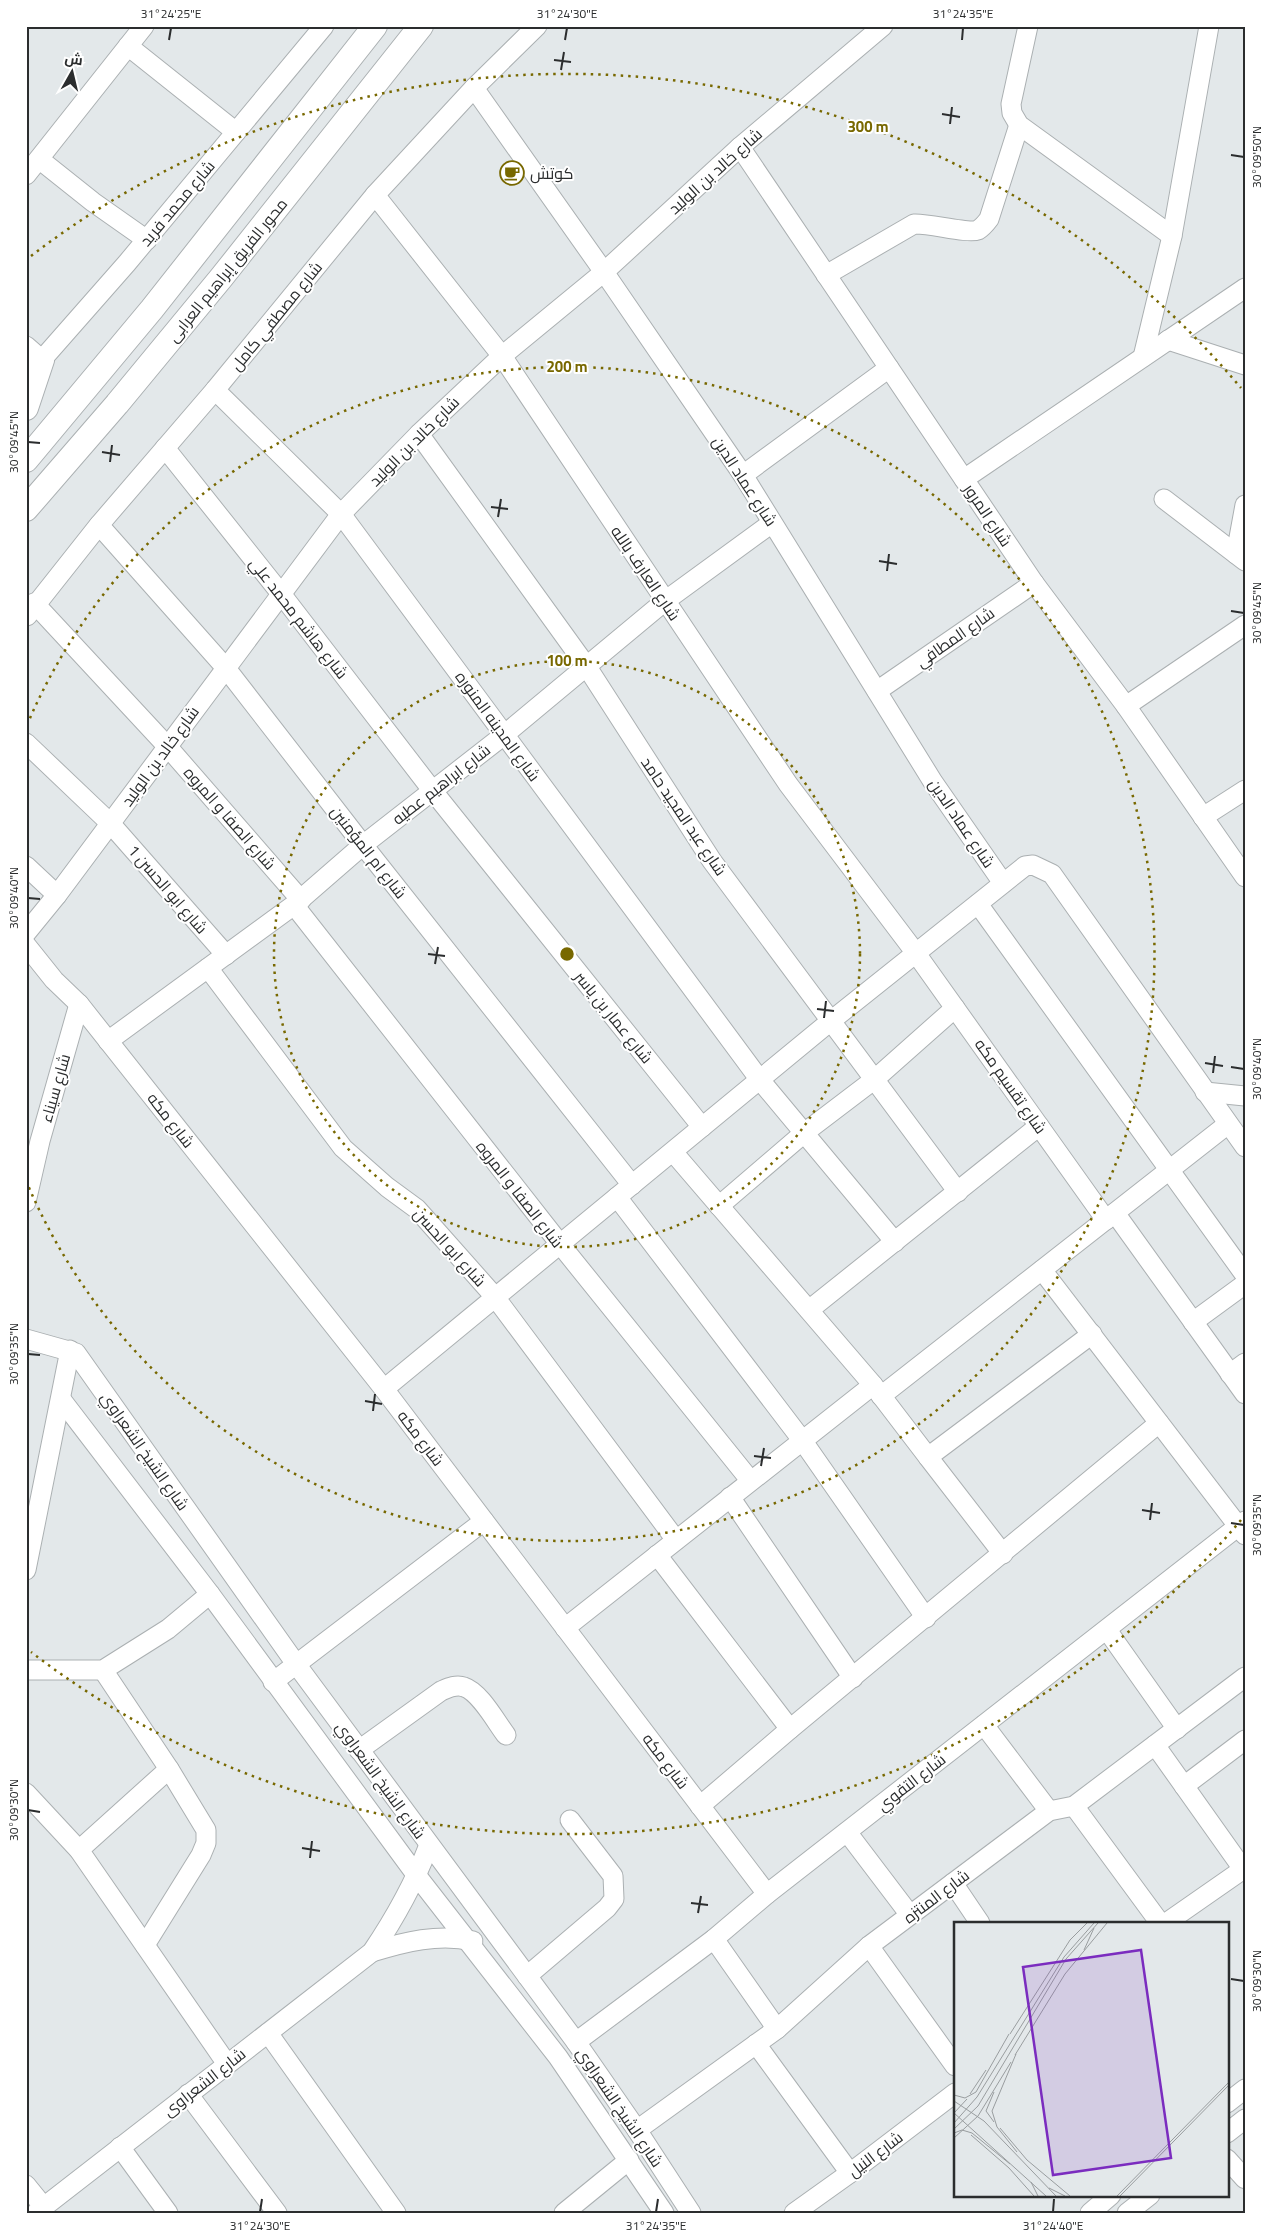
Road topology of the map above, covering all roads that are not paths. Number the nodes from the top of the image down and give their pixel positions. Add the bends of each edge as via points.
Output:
1 (144, 26) edge
2 (324, 26) edge
3 (375, 26) edge
4 (421, 26) edge
5 (537, 26) edge
6 (883, 26) edge
7 (1028, 26) edge
8 (1209, 26) edge
9 (128, 46) junction
10 (474, 88) junction
11 (1019, 125) junction
12 (236, 132) junction
13 (740, 147) junction
14 (39, 159) junction
15 (26, 176) edge
16 (375, 195) junction
17 (1172, 236) junction
18 (146, 240) junction
19 (604, 272) junction
20 (826, 274) junction
21 (1245, 288) edge
22 (1168, 340) junction
23 (34, 353) edge
24 (502, 356) junction
25 (1143, 358) junction
26 (1245, 366) edge
27 (889, 368) junction
28 (26, 378) edge
29 (215, 390) junction
30 (26, 408) edge
31 (419, 434) junction
32 (165, 448) junction
33 (26, 460) edge
34 (743, 475) junction
35 (964, 479) junction
36 (1164, 499) dead end
37 (1245, 505) edge
38 (26, 509) edge
39 (341, 514) junction
40 (772, 523) junction
41 (99, 525) junction
42 (1240, 557) edge
43 (1034, 583) junction
44 (282, 595) junction
45 (665, 601) junction
46 (29, 611) edge
47 (1245, 626) edge
48 (225, 667) junction
49 (587, 667) junction
50 (877, 691) junction
51 (1126, 706) junction
52 (504, 734) junction
53 (26, 743) edge
54 (167, 746) junction
55 (432, 790) junction
56 (1245, 790) edge
57 (1203, 817) junction
58 (110, 823) junction
59 (363, 845) junction
60 (26, 866) edge
61 (1245, 876) edge
62 (1002, 883) junction
63 (57, 895) junction
64 (297, 903) junction
65 (978, 904) junction
66 (26, 933) edge
67 (26, 945) edge
68 (916, 952) junction
69 (226, 956) junction
70 (208, 968) junction
71 (79, 1004) junction
72 (955, 1008) junction
73 (832, 1020) junction
74 (108, 1041) junction
75 (875, 1079) junction
76 (760, 1080) junction
77 (1205, 1092) junction
78 (1245, 1096) edge
79 (1228, 1124) junction
80 (1039, 1126) junction
81 (702, 1128) junction
82 (804, 1133) junction
83 (1245, 1147) edge
84 (673, 1152) junction
85 (1170, 1169) junction
86 (632, 1185) junction
87 (958, 1192) junction
88 (617, 1197) junction
89 (26, 1202) edge
90 (719, 1206) junction
91 (1110, 1216) junction
92 (895, 1242) junction
93 (560, 1244) junction
94 (1042, 1270) junction
95 (1245, 1275) edge
96 (1245, 1284) edge
97 (496, 1298) junction
98 (809, 1310) junction
99 (1193, 1322) junction
100 (1092, 1334) junction
101 (26, 1339) edge
102 (70, 1350) junction
103 (1238, 1368) edge
104 (384, 1390) junction
105 (877, 1390) junction
106 (1245, 1394) edge
107 (61, 1398) junction
108 (1160, 1423) junction
109 (802, 1440) junction
110 (928, 1457) junction
111 (750, 1480) junction
112 (730, 1497) junction
113 (484, 1521) junction
114 (1242, 1527) edge
115 (676, 1540) junction
116 (1003, 1554) junction
117 (657, 1555) junction
118 (26, 1570) edge
119 (210, 1594) junction
120 (926, 1618) junction
121 (565, 1628) junction
122 (1107, 1630) junction
123 (296, 1664) junction
124 (26, 1670) edge
125 (103, 1670) junction
126 (853, 1678) junction
127 (1245, 1678) edge
128 (273, 1682) junction
129 (984, 1725) junction
130 (790, 1729) junction
131 (1178, 1729) junction
132 (506, 1735) dead end
133 (1245, 1740) edge
134 (1155, 1745) junction
135 (359, 1750) junction
136 (169, 1769) junction
137 (1184, 1786) junction
138 (26, 1793) edge
139 (700, 1806) junction
140 (1074, 1806) junction
141 (1049, 1811) junction
142 (570, 1820) dead end
143 (847, 1832) junction
144 (429, 1845) junction
145 (79, 1850) junction
146 (1244, 1868) edge
147 (417, 1876) junction
148 (953, 1883) junction
149 (768, 1894) junction
150 (910, 1915) junction
151 (979, 1922) edge
152 (1159, 1922) edge
153 (1167, 1922) edge
154 (714, 1939) junction
155 (467, 1940) junction
156 (145, 1945) junction
157 (869, 1946) junction
158 (505, 1948) junction
159 (372, 1952) junction
160 (527, 1976) junction
161 (777, 2028) junction
162 (268, 2033) junction
163 (576, 2042) junction
164 (756, 2044) junction
165 (227, 2064) junction
166 (954, 2065) edge
167 (1245, 2089) edge
168 (188, 2094) junction
169 (954, 2094) edge
170 (1228, 2102) edge
171 (1245, 2119) edge
172 (637, 2130) junction
173 (1228, 2132) edge
174 (120, 2147) junction
175 (629, 2160) junction
176 (1228, 2160) edge
177 (850, 2173) junction
178 (1245, 2179) edge
179 (26, 2185) edge
180 (1111, 2196) edge
181 (1149, 2196) edge
182 (40, 2210) edge
183 (168, 2213) edge
184 (276, 2213) edge
185 (396, 2213) edge
186 (564, 2213) edge
187 (664, 2213) edge
188 (690, 2213) edge
189 (794, 2213) edge
190 (1090, 2213) edge
191 (1128, 2213) edge

1 - 9 street
2 - 12 street, شارع محمد فريد
3 - 33 main road via 146,316
4 - 38 main road, محور الفريق إبراهيم العرابى via 221,278
5 - 10 street, شارع مصطفي كامل
6 - 13 street, شارع خالد بن الوليد
7 - 11 street via 1011,104
8 - 17 street
9 - 12 street
9 - 14 street
10 - 16 street, شارع مصطفي كامل
10 - 19 street, شارع عماد الدين
11 - 17 street
11 - 20 street via 989,219 979,229 972,232 914,224
12 - 18 street, شارع محمد فريد
13 - 19 street, شارع خالد بن الوليد
13 - 20 street, شارع المرور
14 - 15 street
14 - 18 street
16 - 24 street, شارع العارف بالله
16 - 29 street, شارع مصطفي كامل
17 - 25 street
18 - 23 street, شارع محمد فريد
19 - 24 street, شارع خالد بن الوليد
19 - 34 street, شارع عماد الدين
20 - 27 street, شارع المرور
21 - 22 street
22 - 25 street
22 - 26 street
23 - 28 street, شارع محمد فريد
23 - 30 main road
24 - 31 street, شارع خالد بن الوليد
24 - 45 street, شارع العارف بالله
25 - 35 street
27 - 34 street
27 - 35 street, شارع المرور
29 - 32 street, شارع مصطفي كامل
29 - 39 street, شارع المدينه المنوره
31 - 39 street, شارع خالد بن الوليد
31 - 49 street, شارع عبد المجيد حامد
32 - 41 street, شارع مصطفي كامل
32 - 44 street, شارع هاشم محمد علي
34 - 40 street, شارع عماد الدين
35 - 43 street, شارع المرور
36 - 42 street
37 - 42 street
39 - 44 street, شارع خالد بن الوليد
39 - 52 street, شارع المدينه المنوره
40 - 45 street, شارع ابراهيم عطيه
40 - 50 street, شارع عماد الدين
41 - 46 street, شارع مصطفي كامل
41 - 48 street, شارع ام المؤمنين
43 - 50 street, شارع المطافي
43 - 51 street, شارع المرور
44 - 48 street, شارع خالد بن الوليد
44 - 55 street, شارع هاشم محمد علي
45 - 49 street, شارع ابراهيم عطيه
45 - 68 street, شارع العارف بالله via 788,784
46 - 54 street, شارع الصفا و المروه
47 - 51 street
48 - 54 street, شارع خالد بن الوليد
48 - 59 street, شارع ام المؤمنين
49 - 52 street, شارع ابراهيم عطيه
49 - 73 street, شارع عبد المجيد حامد via 712,861
50 - 62 street, شارع عماد الدين via 933,782
51 - 57 street, شارع المرور
52 - 55 street, شارع ابراهيم عطيه
52 - 76 street, شارع المدينه المنوره
53 - 58 street, شارع ابو الحسن 1
54 - 58 street, شارع خالد بن الوليد
54 - 64 street, شارع الصفا و المروه
55 - 59 street, شارع ابراهيم عطيه
55 - 81 street, شارع عمار بن ياسر
56 - 57 street
57 - 61 street, شارع المرور
58 - 63 street, شارع خالد بن الوليد
58 - 69 street, شارع ابو الحسن 1
59 - 64 street, شارع ابراهيم عطيه
59 - 86 street, شارع ام المؤمنين
60 - 63 street
62 - 65 street
62 - 77 street via 1025,866 1033,865 1052,874
63 - 66 street, شارع خالد بن الوليد
64 - 69 street, شارع ابراهيم عطيه
64 - 93 street, شارع الصفا و المروه
65 - 68 street
65 - 85 street
67 - 71 street, شارع مكه via 54,980
68 - 72 street, شارع تقسيم مكه
68 - 73 street
69 - 70 street, شارع ابراهيم عطيه
70 - 74 street, شارع ابراهيم عطيه
70 - 97 street, شارع ابو الحسن via 343,1148 386,1187 417,1209
71 - 74 street, شارع مكه
71 - 89 street, شارع سيناء
72 - 75 street
72 - 80 street, شارع تقسيم مكه
73 - 75 street, شارع عبد المجيد حامد
73 - 76 street
74 - 104 street, شارع مكه
75 - 82 street
75 - 87 street, شارع عبد المجيد حامد
76 - 81 street
76 - 82 street, شارع المدينه المنوره
77 - 78 street
77 - 79 street
79 - 83 street
79 - 85 street
80 - 87 street
80 - 91 street, شارع تقسيم مكه
81 - 84 street
82 - 90 street
82 - 92 street, شارع المدينه المنوره
84 - 86 street
84 - 90 street
85 - 91 street
85 - 95 street
86 - 88 street
87 - 92 street
88 - 93 street
88 - 109 street
90 - 98 street
91 - 94 street
91 - 99 street, شارع تقسيم مكه
92 - 98 street
93 - 97 street
93 - 111 street, شارع الصفا و المروه
94 - 100 street
94 - 105 street
96 - 99 street
97 - 104 street
97 - 115 street, شارع ابو الحسن
98 - 105 street
99 - 103 street, شارع تقسيم مكه
100 - 108 street
100 - 110 street
101 - 102 street
102 - 107 street
102 - 123 street, شارع الشيخ الشعراوي via 76,1353
103 - 106 street, شارع تقسيم مكه
104 - 113 street, شارع مكه
105 - 109 street
105 - 110 street
107 - 118 street
107 - 119 street, شارع الشيخ الشعراوي
108 - 114 street
108 - 116 street
109 - 111 street
109 - 120 street
110 - 116 street
111 - 112 street
112 - 115 street
112 - 126 street
113 - 121 street, شارع مكه
113 - 123 street
114 - 122 street, شارع التقوي
115 - 117 street
116 - 120 street
117 - 121 street
117 - 130 street
119 - 125 street via 168,1629
119 - 128 street, شارع الشيخ الشعراوي
120 - 126 street
121 - 139 street, شارع مكه
122 - 129 street, شارع التقوي
122 - 131 street
123 - 128 street
123 - 135 street, شارع الشيخ الشعراوي
124 - 125 street
125 - 136 street
126 - 130 street
127 - 131 street, شارع المنتزه
128 - 147 street, شارع الشيخ الشعراوي
129 - 141 street
129 - 143 street, شارع التقوي
130 - 139 street
131 - 134 street, شارع المنتزه
132 - 135 street via 476,1694 463,1686 452,1686
133 - 137 street
134 - 137 street
134 - 140 street, شارع المنتزه
135 - 144 street, شارع الشيخ الشعراوي
136 - 145 street
136 - 156 street via 206,1830 206,1842
137 - 146 street
138 - 145 street
139 - 149 street, شارع مكه
140 - 141 street, شارع المنتزه
140 - 152 street
141 - 148 street, شارع المنتزه
142 - 160 street via 613,1876 614,1898
143 - 149 street, شارع التقوي
143 - 150 street
144 - 147 street, شارع الشعراوى
144 - 158 street, شارع الشيخ الشعراوي
145 - 156 street
146 - 153 street
147 - 155 street, شارع الشيخ الشعراوي
147 - 159 street, شارع الشعراوى via 397,1916
148 - 150 street, شارع المنتزه
148 - 151 street
149 - 154 street, شارع التقوي
150 - 157 street, شارع المنتزه
154 - 161 street
154 - 163 street, شارع التقوي
155 - 158 street, شارع الشعراوى
155 - 159 street, شارع الشعراوى via 426,1939
155 - 175 street, شارع الشيخ الشعراوي via 558,2057
156 - 165 street
157 - 161 street, شارع المنتزه
157 - 166 street
158 - 160 street, شارع الشيخ الشعراوي
159 - 162 street, شارع الشعراوى
160 - 163 street, شارع الشيخ الشعراوي
161 - 164 street, شارع المنتزه
162 - 165 street, شارع الشعراوى
162 - 185 street
163 - 172 street, شارع الشيخ الشعراوي
164 - 172 street, شارع المنتزه
164 - 177 street
165 - 168 street, شارع الشعراوى
167 - 170 street
168 - 174 street, شارع الشعراوى
168 - 184 street
169 - 177 street, شارع النيل
171 - 173 street
172 - 188 street, شارع الشيخ الشعراوي
174 - 182 street, شارع الشعراوى
174 - 183 street
175 - 186 street
175 - 187 street, شارع الشيخ الشعراوي
176 - 178 street
177 - 189 street, شارع النيل
179 - 182 street
180 - 190 street
181 - 191 street

